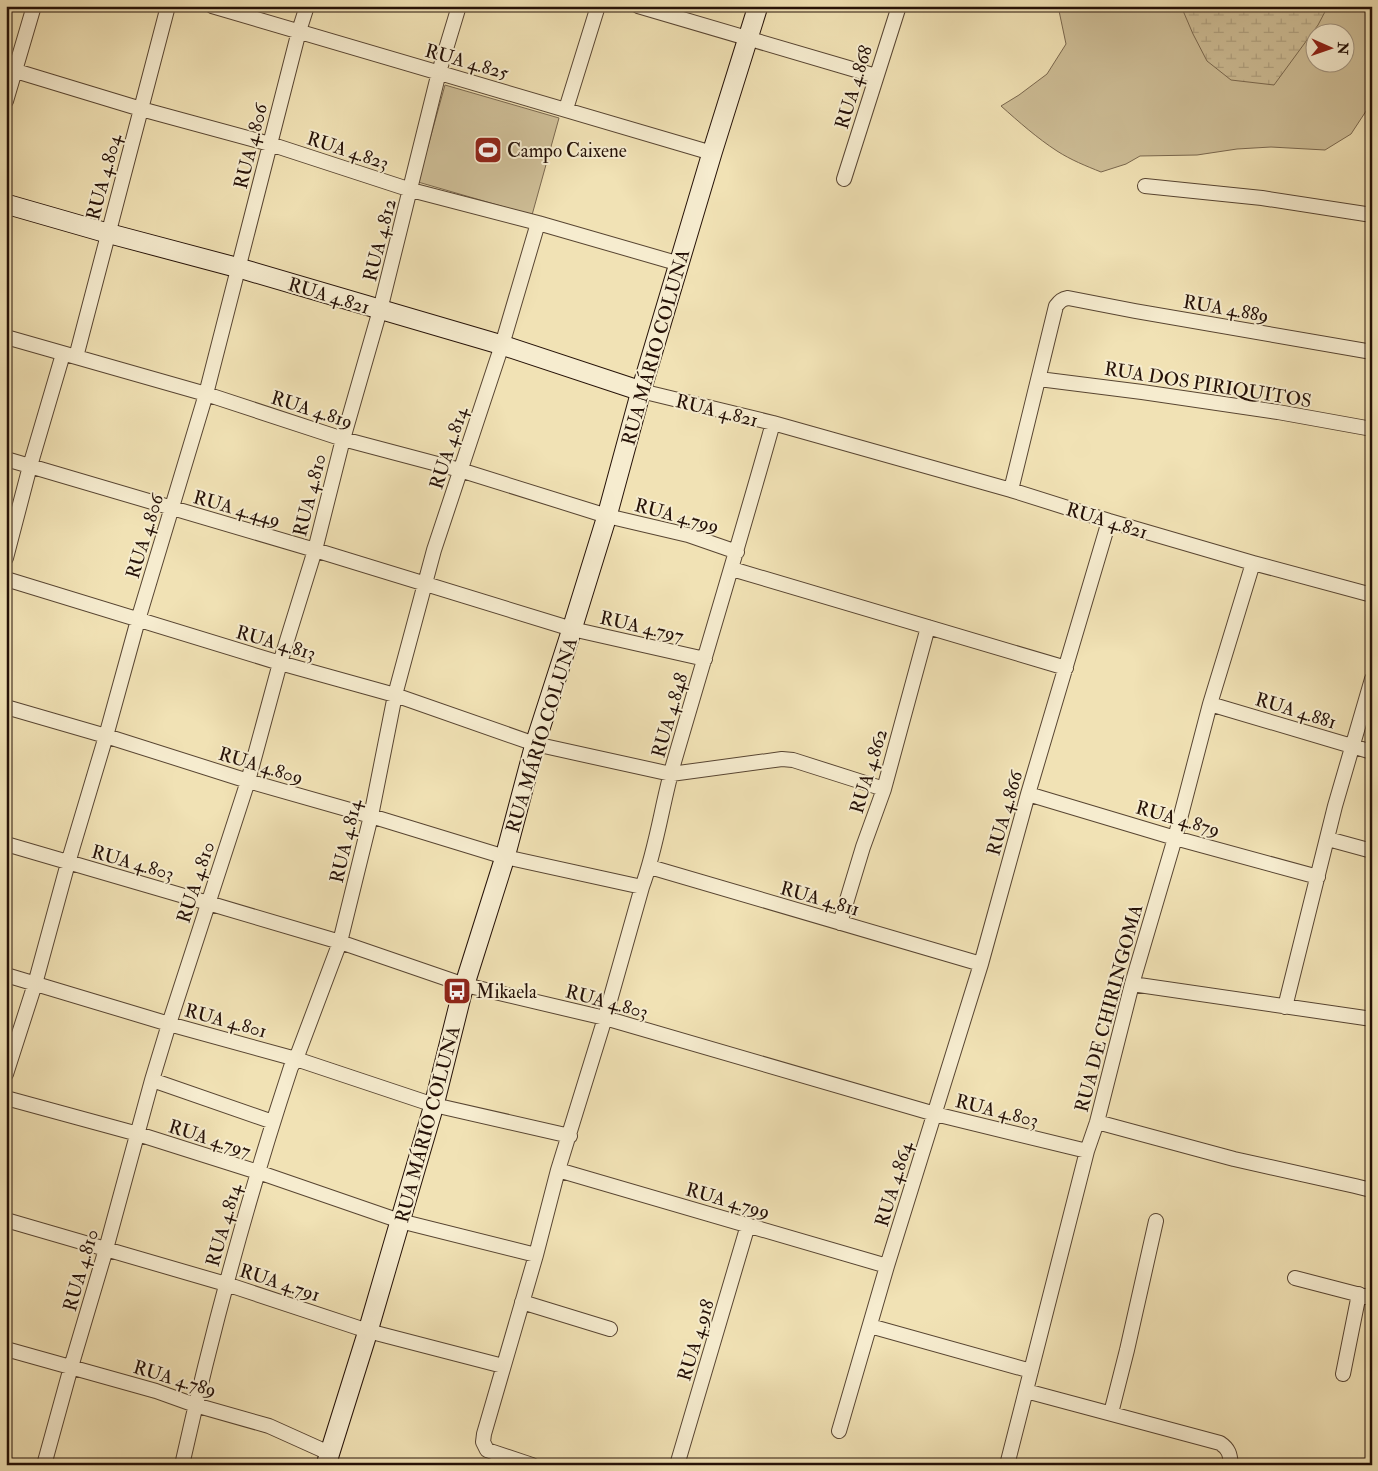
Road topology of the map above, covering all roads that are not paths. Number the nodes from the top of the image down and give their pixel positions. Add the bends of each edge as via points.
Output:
1 (34, 6) edge
2 (168, 6) edge
3 (212, 6) edge
4 (307, 6) edge
5 (459, 6) edge
6 (598, 6) edge
7 (638, 6) edge
8 (758, 6) edge
9 (899, 6) edge
10 (299, 32) junction
11 (748, 39) junction
12 (11, 69) edge
13 (439, 72) junction
14 (876, 76) junction
15 (6, 101) edge
16 (141, 108) junction
17 (566, 109) junction
18 (270, 144) junction
19 (712, 153) junction
20 (844, 179) dead end
21 (1145, 186) dead end
22 (411, 190) junction
23 (6, 204) edge
24 (1372, 216) edge
25 (538, 223) junction
26 (107, 233) junction
27 (680, 264) junction
28 (238, 268) junction
29 (380, 310) junction
30 (6, 337) edge
31 (502, 345) junction
32 (1372, 352) edge
33 (69, 356) junction
34 (1039, 379) junction
35 (641, 391) junction
36 (206, 394) junction
37 (773, 423) junction
38 (1372, 429) edge
39 (343, 439) junction
40 (6, 459) edge
41 (30, 466) junction
42 (460, 470) junction
43 (1011, 490) junction
44 (172, 508) junction
45 (607, 516) junction
46 (1108, 522) junction
47 (315, 550) junction
48 (737, 552) junction
49 (6, 558) edge
50 (1253, 563) junction
51 (732, 569) junction
52 (6, 579) edge
53 (426, 585) junction
54 (1372, 595) edge
55 (138, 620) junction
56 (928, 628) junction
57 (572, 629) junction
58 (704, 659) junction
59 (280, 663) junction
60 (1066, 668) junction
61 (1372, 679) edge
62 (395, 695) junction
63 (1210, 704) junction
64 (6, 707) edge
65 (106, 736) junction
66 (535, 744) junction
67 (1352, 746) junction
68 (1372, 752) edge
69 (671, 774) junction
70 (248, 781) junction
71 (884, 789) junction
72 (1028, 794) junction
73 (371, 816) junction
74 (1175, 838) junction
75 (1328, 839) junction
76 (6, 844) edge
77 (1372, 851) edge
78 (505, 857) junction
79 (68, 862) junction
80 (650, 867) junction
81 (1318, 877) junction
82 (642, 887) junction
83 (208, 903) junction
84 (840, 923) junction
85 (340, 942) junction
86 (981, 964) junction
87 (6, 975) edge
88 (35, 984) junction
89 (1132, 984) junction
90 (465, 985) junction
91 (1285, 1007) junction
92 (605, 1018) junction
93 (1372, 1019) edge
94 (169, 1024) junction
95 (296, 1059) junction
96 (6, 1074) edge
97 (152, 1080) junction
98 (6, 1098) edge
99 (434, 1105) junction
100 (935, 1114) junction
101 (273, 1122) junction
102 (1097, 1122) junction
103 (138, 1134) junction
104 (570, 1136) junction
105 (1086, 1150) junction
106 (558, 1170) junction
107 (258, 1172) junction
108 (1372, 1187) edge
109 (6, 1220) edge
110 (400, 1221) junction
111 (1156, 1221) dead end
112 (748, 1225) junction
113 (106, 1249) junction
114 (536, 1255) junction
115 (887, 1266) junction
116 (1295, 1278) dead end
117 (226, 1284) junction
118 (1365, 1296) edge
119 (522, 1302) junction
120 (870, 1326) junction
121 (610, 1330) dead end
122 (368, 1331) junction
123 (6, 1349) edge
124 (503, 1366) junction
125 (71, 1367) junction
126 (1031, 1371) junction
127 (1343, 1374) dead end
128 (1026, 1391) junction
129 (195, 1405) junction
130 (1110, 1413) junction
131 (839, 1431) dead end
132 (327, 1459) edge
133 (44, 1465) edge
134 (182, 1465) edge
135 (532, 1465) edge
136 (677, 1465) edge
137 (1007, 1465) edge
138 (1231, 1465) edge

1 - 12 street
2 - 16 street, RUA 4.804
3 - 10 street, RUA 4.825
4 - 10 street, RUA 4.806
5 - 13 street, RUA 4.812
6 - 17 street
7 - 11 street
8 - 11 main road, RUA MÁRIO COLUNA
9 - 14 street, RUA 4.868
10 - 13 street, RUA 4.825
10 - 18 street, RUA 4.806
11 - 14 street
11 - 19 main road, RUA MÁRIO COLUNA
12 - 15 street
12 - 16 street, RUA 4.823
13 - 17 street, RUA 4.825
13 - 22 street, RUA 4.812
14 - 20 street, RUA 4.868
16 - 18 street, RUA 4.823
16 - 26 street, RUA 4.804
17 - 19 street, RUA 4.825
18 - 22 street, RUA 4.823
18 - 28 street, RUA 4.806
19 - 27 main road, RUA MÁRIO COLUNA
21 - 24 street via 1262,198
22 - 25 street, RUA 4.823
22 - 29 street, RUA 4.812
23 - 26 main road, RUA 4.821
25 - 27 street, RUA 4.823
25 - 31 street, RUA 4.814
26 - 28 main road, RUA 4.821
26 - 33 street, RUA 4.804
27 - 35 main road, RUA MÁRIO COLUNA
28 - 29 main road, RUA 4.821
28 - 36 street, RUA 4.806
29 - 31 main road, RUA 4.821
29 - 39 street, RUA 4.810
30 - 33 street, RUA 4.819
31 - 35 main road, RUA 4.821
31 - 42 street, RUA 4.814
32 - 34 street, RUA 4.889 via 1064,298 1056,306
33 - 36 street, RUA 4.819
33 - 41 street, RUA 4.804
34 - 38 street, RUA DOS PIRIQUITOS via 1278,412
34 - 43 street
35 - 37 street, RUA 4.821
35 - 45 main road, RUA MÁRIO COLUNA
36 - 39 street, RUA 4.819
36 - 44 street, RUA 4.806
37 - 43 street, RUA 4.821
37 - 48 street, RUA 4.848
39 - 42 street, RUA 4.819
39 - 47 street, RUA 4.810
40 - 41 street, RUA 4.449
41 - 44 street, RUA 4.449
41 - 49 street, RUA 4.804
42 - 45 street, RUA 4.819
42 - 53 street, RUA 4.814
43 - 46 street, RUA 4.821
44 - 47 street, RUA 4.449
44 - 55 street, RUA 4.806
45 - 48 street, RUA 4.799 via 688,535
45 - 57 main road, RUA MÁRIO COLUNA
46 - 50 street, RUA 4.821
46 - 60 street, RUA 4.866
47 - 53 street, RUA 4.449
47 - 59 street, RUA 4.810
48 - 51 street, RUA 4.848
50 - 54 street, RUA 4.821
50 - 63 street, RUA DE CHIRINGOMA
51 - 56 street
51 - 58 street, RUA 4.848
52 - 55 street, RUA 4.813
53 - 57 street, RUA 4.449
53 - 62 street, RUA 4.814
55 - 59 street, RUA 4.813
55 - 65 street, RUA 4.806
56 - 60 street
56 - 71 street, RUA 4.862
57 - 58 street, RUA 4.797
57 - 66 main road, RUA MÁRIO COLUNA
58 - 69 street, RUA 4.848
59 - 62 street, RUA 4.813
59 - 70 street, RUA 4.810
60 - 72 street, RUA 4.866
61 - 67 street
62 - 66 street, RUA 4.813
62 - 73 street, RUA 4.814
63 - 67 street, RUA 4.881
63 - 74 street, RUA DE CHIRINGOMA
64 - 65 street, RUA 4.809
65 - 70 street, RUA 4.809
65 - 79 street, RUA 4.806
66 - 69 street, RUA 4.813
66 - 78 main road, RUA MÁRIO COLUNA
67 - 68 street, RUA 4.881
67 - 75 street
69 - 71 street via 782,759 808,764
69 - 80 street, RUA 4.848
70 - 73 street, RUA 4.809
70 - 83 street, RUA 4.810
71 - 84 street, RUA 4.862
72 - 74 street, RUA 4.879
72 - 86 street, RUA 4.866
73 - 78 street, RUA 4.809
73 - 85 street, RUA 4.814
74 - 81 street, RUA 4.879
74 - 89 street, RUA DE CHIRINGOMA
75 - 77 street
75 - 81 street
76 - 79 street, RUA 4.803
78 - 82 street, RUA 4.809
78 - 90 main road, RUA MÁRIO COLUNA
79 - 83 street, RUA 4.803
79 - 88 street, RUA 4.806
80 - 82 street, RUA 4.848
80 - 84 street, RUA 4.811
81 - 91 street
82 - 92 street, RUA 4.848
83 - 85 street, RUA 4.803
83 - 94 street, RUA 4.810
84 - 86 street, RUA 4.811
85 - 90 street, RUA 4.803
85 - 95 street, RUA 4.814
86 - 100 street, RUA 4.866
87 - 88 street, RUA 4.801
88 - 94 street, RUA 4.801
88 - 96 street, RUA 4.806
89 - 91 street
89 - 102 street, RUA DE CHIRINGOMA
90 - 92 street, RUA 4.803
90 - 99 main road, RUA MÁRIO COLUNA
91 - 93 street
92 - 100 street, RUA 4.803
92 - 104 street, RUA 4.848
94 - 95 street, RUA 4.801
94 - 97 street, RUA 4.810
95 - 99 street, RUA 4.801
95 - 101 street, RUA 4.814
97 - 101 street
97 - 103 street, RUA 4.810
98 - 103 street, RUA 4.797
99 - 104 street, RUA 4.801
99 - 110 main road, RUA MÁRIO COLUNA
100 - 105 street, RUA 4.803
100 - 115 street, RUA 4.864
101 - 107 street, RUA 4.814
102 - 105 street, RUA DE CHIRINGOMA
102 - 108 street via 1234,1159 1368,1189
103 - 107 street, RUA 4.797
103 - 113 street, RUA 4.810
104 - 106 street, RUA 4.848
105 - 126 street, RUA DE CHIRINGOMA
106 - 112 street, RUA 4.799
106 - 114 street, RUA 4.848
107 - 110 street, RUA 4.797
107 - 117 street, RUA 4.814
109 - 113 street, RUA 4.791
110 - 114 street, RUA 4.797
110 - 122 main road, RUA MÁRIO COLUNA
111 - 130 street
112 - 115 street, RUA 4.799
112 - 136 street, RUA 4.918
113 - 117 street, RUA 4.791
113 - 125 street, RUA 4.810
114 - 119 street, RUA 4.848
115 - 120 street, RUA 4.864
116 - 118 street
117 - 122 street, RUA 4.791
117 - 129 street, RUA 4.814
118 - 127 street
119 - 121 street
119 - 124 street, RUA 4.848
120 - 126 street
120 - 131 street, RUA 4.864
122 - 124 street, RUA 4.791
122 - 132 main road, RUA MÁRIO COLUNA
123 - 125 street, RUA 4.789
124 - 135 street, RUA 4.848 via 483,1442 487,1450
125 - 129 street, RUA 4.789
125 - 133 street, RUA 4.810
126 - 128 street, RUA DE CHIRINGOMA
128 - 130 street
128 - 137 street, RUA DE CHIRINGOMA
129 - 132 street, RUA 4.789 via 269,1426
129 - 134 street, RUA 4.814
130 - 138 street via 1220,1443 1230,1452

